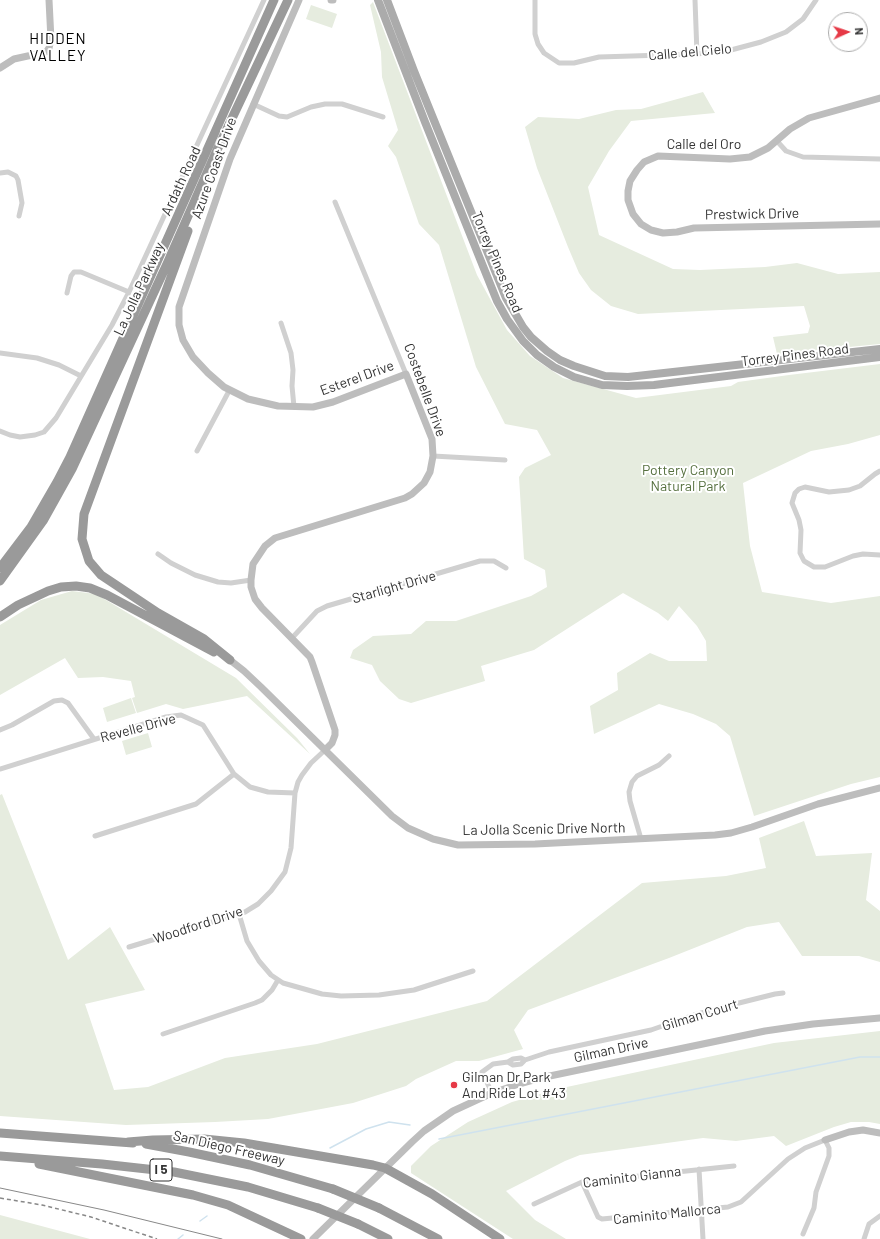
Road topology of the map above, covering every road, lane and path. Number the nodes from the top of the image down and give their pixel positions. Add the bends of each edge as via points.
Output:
1 (49, 0) edge
2 (264, 0) edge
3 (273, 0) edge
4 (288, 0) edge
5 (299, 0) edge
6 (378, 0) edge
7 (386, 0) edge
8 (535, 0) edge
9 (695, 0) edge
10 (816, 0) edge
11 (697, 54) junction
12 (0, 68) edge
13 (880, 98) edge
14 (253, 104) junction
15 (384, 117) dead end
16 (776, 140) junction
17 (880, 159) edge
18 (213, 161) junction
19 (0, 173) edge
20 (335, 202) dead end
21 (633, 214) joint
22 (19, 216) dead end
23 (880, 224) edge
24 (129, 292) junction
25 (67, 293) dead end
26 (281, 322) dead end
27 (180, 332) joint
28 (880, 349) edge
29 (0, 353) edge
30 (880, 358) edge
31 (406, 374) junction
32 (81, 376) junction
33 (229, 391) junction
34 (294, 407) junction
35 (0, 431) edge
36 (197, 451) dead end
37 (433, 456) junction
38 (505, 460) dead end
39 (880, 471) edge
40 (158, 554) dead end
41 (880, 555) edge
42 (0, 568) edge
43 (506, 568) dead end
44 (251, 580) junction
45 (0, 581) edge
46 (0, 617) edge
47 (292, 638) junction
48 (230, 660) junction
49 (0, 730) edge
50 (94, 739) junction
51 (325, 750) junction
52 (669, 756) dead end
53 (0, 769) edge
54 (234, 774) junction
55 (878, 790) edge
56 (295, 793) junction
57 (95, 836) dead end
58 (641, 839) junction
59 (239, 914) junction
60 (129, 947) dead end
61 (473, 971) dead end
62 (278, 980) junction
63 (783, 993) dead end
64 (880, 1018) edge
65 (162, 1034) dead end
66 (492, 1093) junction
67 (0, 1132) edge
68 (880, 1133) edge
69 (825, 1140) junction
70 (128, 1142) junction
71 (0, 1156) edge
72 (0, 1159) edge
73 (734, 1166) dead end
74 (385, 1168) junction
75 (699, 1169) junction
76 (582, 1182) junction
77 (534, 1204) dead end
78 (702, 1210) junction
79 (880, 1216) edge
80 (803, 1234) dead end
81 (301, 1239) edge
82 (313, 1239) edge
83 (388, 1239) edge
84 (438, 1239) edge
85 (500, 1239) edge
86 (703, 1239) edge
87 (864, 1239) edge

1 - 12 street via 49,48 46,52 14,59
2 - 24 street, Ardath Road
3 - 42 highway, La Jolla Parkway via 70,457 31,527
4 - 18 highway, La Jolla Parkway
5 - 14 street, Azure Coast Drive
6 - 30 main road, Torrey Pines Road via 497,301 507,319 537,355 574,378 602,385 627,386
7 - 28 main road, Torrey Pines Road via 506,298 522,327 547,351 574,366 606,376 628,377
8 - 11 street, Calle del Cielo via 535,34 538,44 544,53 559,63 574,63 599,57
9 - 11 street
10 - 11 street, Calle del Cielo via 802,19 786,32 731,50
13 - 16 street, Calle del Oro via 809,118
14 - 15 street via 287,117 325,104 342,104
14 - 27 street, Azure Coast Drive via 230,159 180,307
16 - 17 street via 786,151 803,158
16 - 21 street, Calle del Oro via 768,148 750,157 730,159 658,156 644,162 630,182 628,200
18 - 45 highway, La Jolla Parkway via 72,468 43,521
18 - 48 highway via 84,514 82,539 89,561 101,574 158,613 204,639
19 - 22 street via 8,172 18,180 22,203
20 - 31 street, Costebelle Drive
21 - 23 street, Prestwick Drive via 641,224 663,233 694,228
24 - 25 street via 81,272 74,272
24 - 32 street, Ardath Road
26 - 34 street via 293,370
27 - 33 street, Esterel Drive via 193,357 208,374
29 - 32 street via 37,358
31 - 34 street, Esterel Drive via 333,402 313,407
31 - 37 street, Costebelle Drive via 432,439
32 - 35 street, Ardath Road via 56,418 44,432 20,437
33 - 34 street, Esterel Drive via 248,399
33 - 36 street
37 - 38 street
37 - 44 street, Costebelle Drive via 430,472 424,483 405,498 275,538 258,554
39 - 41 street via 860,486 849,490 829,492 805,487 795,493 792,503 801,530 800,553 804,561 814,567 826,567 863,554
40 - 44 street via 195,575 218,582
43 - 47 street, Starlight Drive via 494,562 480,561 327,606 317,611
44 - 47 street via 255,600
46 - 48 highway via 48,591 61,587 90,588
47 - 51 street via 312,662 335,730 332,743
48 - 51 street, La Jolla Scenic Drive North
49 - 50 street via 54,701 62,700 68,703
50 - 53 street, Revelle Drive
50 - 54 street, Revelle Drive via 166,717 181,715 203,724
51 - 56 street, Woodford Drive via 302,775
51 - 58 street, La Jolla Scenic Drive North via 392,816 408,828 433,839 458,845
52 - 58 street via 637,776 632,782 630,801
54 - 56 street, Revelle Drive via 250,787 268,792
54 - 57 street via 196,804
55 - 58 street, La Jolla Scenic Drive North via 818,804 731,833
56 - 59 street, Woodford Drive via 291,848 285,872 258,904
59 - 60 street, Woodford Drive
59 - 62 street via 247,941 259,961
61 - 62 street via 414,990 379,995 322,994
62 - 65 street via 262,1000
63 - 66 street, Gilman Court via 694,1015 651,1030 549,1052 517,1065 508,1062 493,1064 482,1072
64 - 66 street, Gilman Drive via 765,1031 545,1077
66 - 74 street, Gilman Drive via 470,1102 436,1123
67 - 70 highway, San Diego Freeway / I 5
68 - 69 street via 863,1130
69 - 78 street, Caminito Mallorca via 805,1148 788,1160 734,1206
69 - 80 street via 829,1156 816,1192 814,1208
70 - 74 highway via 204,1139 244,1143
70 - 84 highway, San Diego Freeway / I 5, bridge via 250,1165 333,1189 379,1208
71 - 83 highway, I 5, bridge via 174,1172 248,1188 318,1208
72 - 81 highway via 46,1165 193,1195 228,1205
73 - 75 street, Caminito Gianna
74 - 82 street, Gilman Drive
74 - 85 highway via 432,1194
75 - 76 street, Caminito Gianna
75 - 78 street
76 - 77 street, Caminito Gianna
76 - 78 street, Caminito Mallorca via 598,1217 602,1219
78 - 86 street
79 - 87 street via 869,1224

